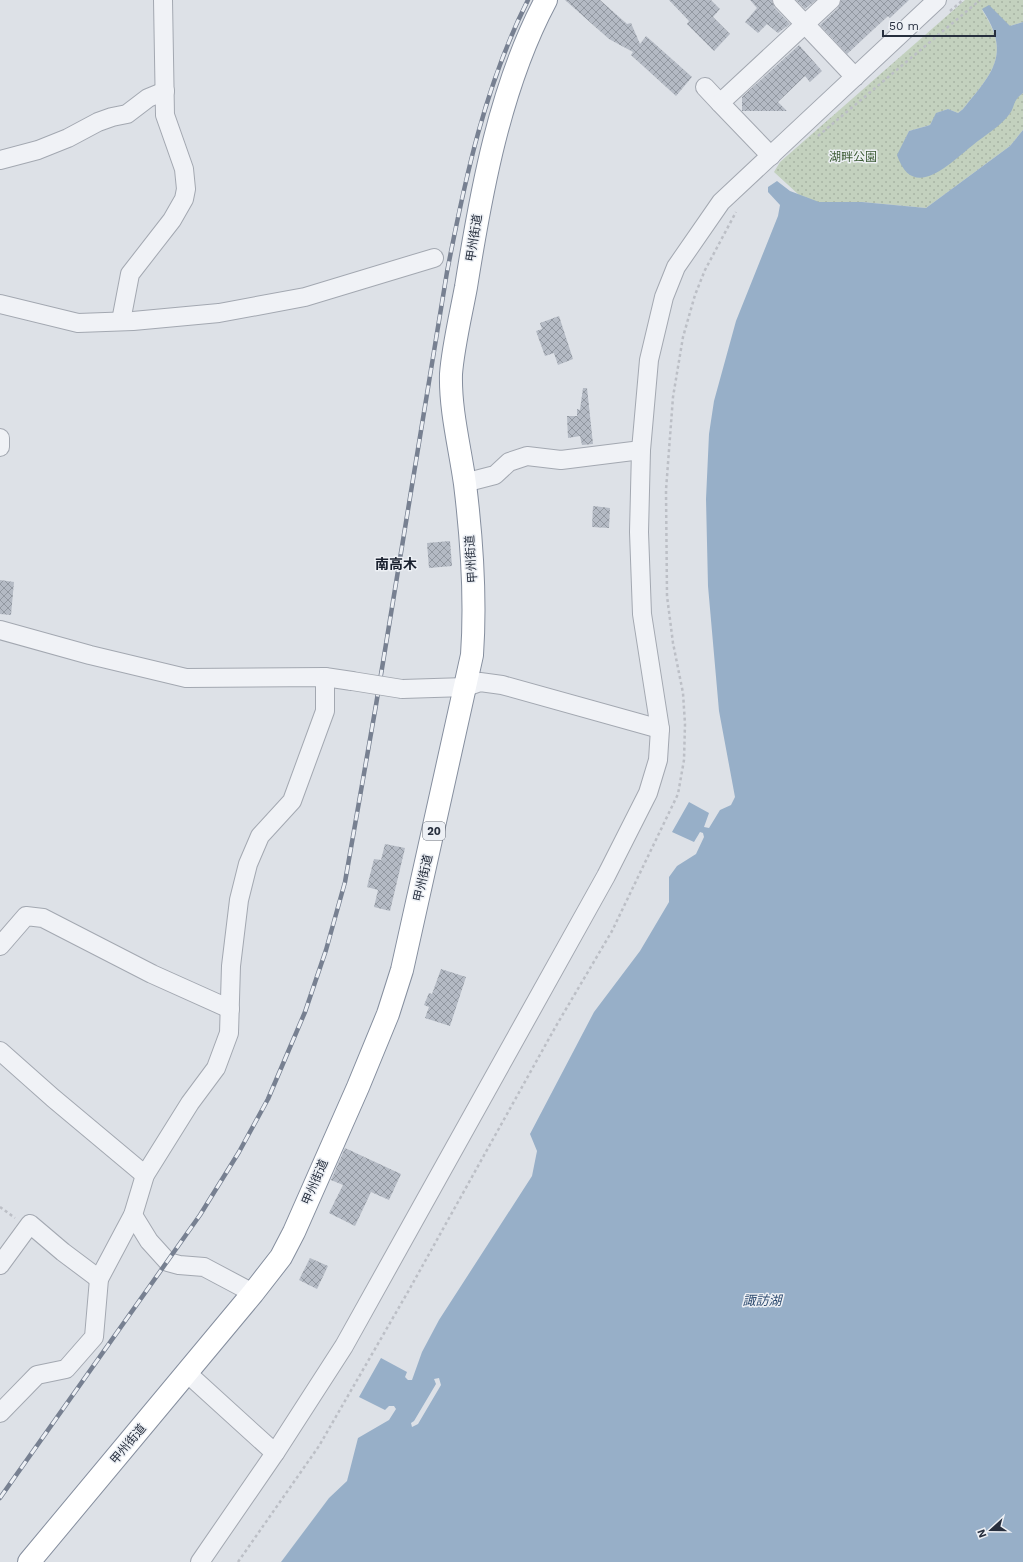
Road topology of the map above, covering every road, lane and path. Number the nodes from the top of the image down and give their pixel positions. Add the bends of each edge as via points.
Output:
1 (163, 0) edge
2 (546, 0) edge
3 (782, 0) edge
4 (831, 0) edge
5 (937, 0) edge
6 (980, 0) edge
7 (805, 24) junction
8 (855, 77) junction
9 (705, 87) dead end
10 (165, 91) junction
11 (720, 103) junction
12 (813, 140) dead end
13 (771, 156) junction
14 (0, 160) edge
15 (738, 208) dead end
16 (434, 258) dead end
17 (0, 304) edge
18 (121, 321) junction
19 (0, 438) edge
20 (0, 447) edge
21 (641, 450) junction
22 (464, 484) junction
23 (0, 630) edge
24 (324, 677) junction
25 (466, 687) junction
26 (660, 728) junction
27 (0, 946) edge
28 (230, 1010) junction
29 (0, 1051) edge
30 (145, 1175) junction
31 (133, 1215) junction
32 (0, 1265) edge
33 (99, 1279) junction
34 (253, 1293) junction
35 (187, 1373) junction
36 (0, 1412) edge
37 (275, 1453) junction
38 (29, 1562) edge
39 (200, 1562) edge
40 (238, 1562) edge

1 - 10 street
2 - 22 highway, 甲州街道 / 20 via 516,68 488,164 476,223 452,373 457,440
3 - 7 street
4 - 7 street
5 - 8 street
6 - 12 path
7 - 8 street
7 - 11 street
8 - 13 street
9 - 11 street
10 - 14 street via 148,98 127,114 98,122 38,150
10 - 18 street via 165,115 184,169 186,189 184,199 172,220 130,274
11 - 13 street
13 - 21 street via 721,202 676,267 664,297 649,360
15 - 40 path via 705,270 695,295 683,337 673,397 666,490 667,596 683,693 685,724 684,760 678,794 612,931 409,1290 319,1446
16 - 18 street via 305,297 219,313
17 - 18 street via 78,323
19 - 20 street
21 - 22 street via 561,460 527,456 509,462 495,475
21 - 26 street via 638,532 642,614
22 - 25 highway, 甲州街道 / 20 via 471,545 474,616 472,655
23 - 24 street via 186,678
24 - 25 street, bridge via 402,689
24 - 28 street via 325,711 292,801 260,836 248,864 239,900 231,966
25 - 26 street via 480,682 502,685
25 - 34 highway, 甲州街道 / 20 via 402,970 388,1014 294,1232 280,1257
26 - 37 street via 658,760 648,793 606,876 344,1346
27 - 28 street via 26,916 43,918 152,974
28 - 30 street via 229,1033 216,1068 190,1103
29 - 30 street
30 - 31 street
31 - 33 street
31 - 34 street via 149,1241 168,1262 204,1267
32 - 33 street via 30,1224
33 - 36 street via 94,1337 66,1368 37,1375
34 - 35 highway, 甲州街道 / 20
35 - 37 street
35 - 38 highway, 甲州街道 / 20
37 - 39 street

